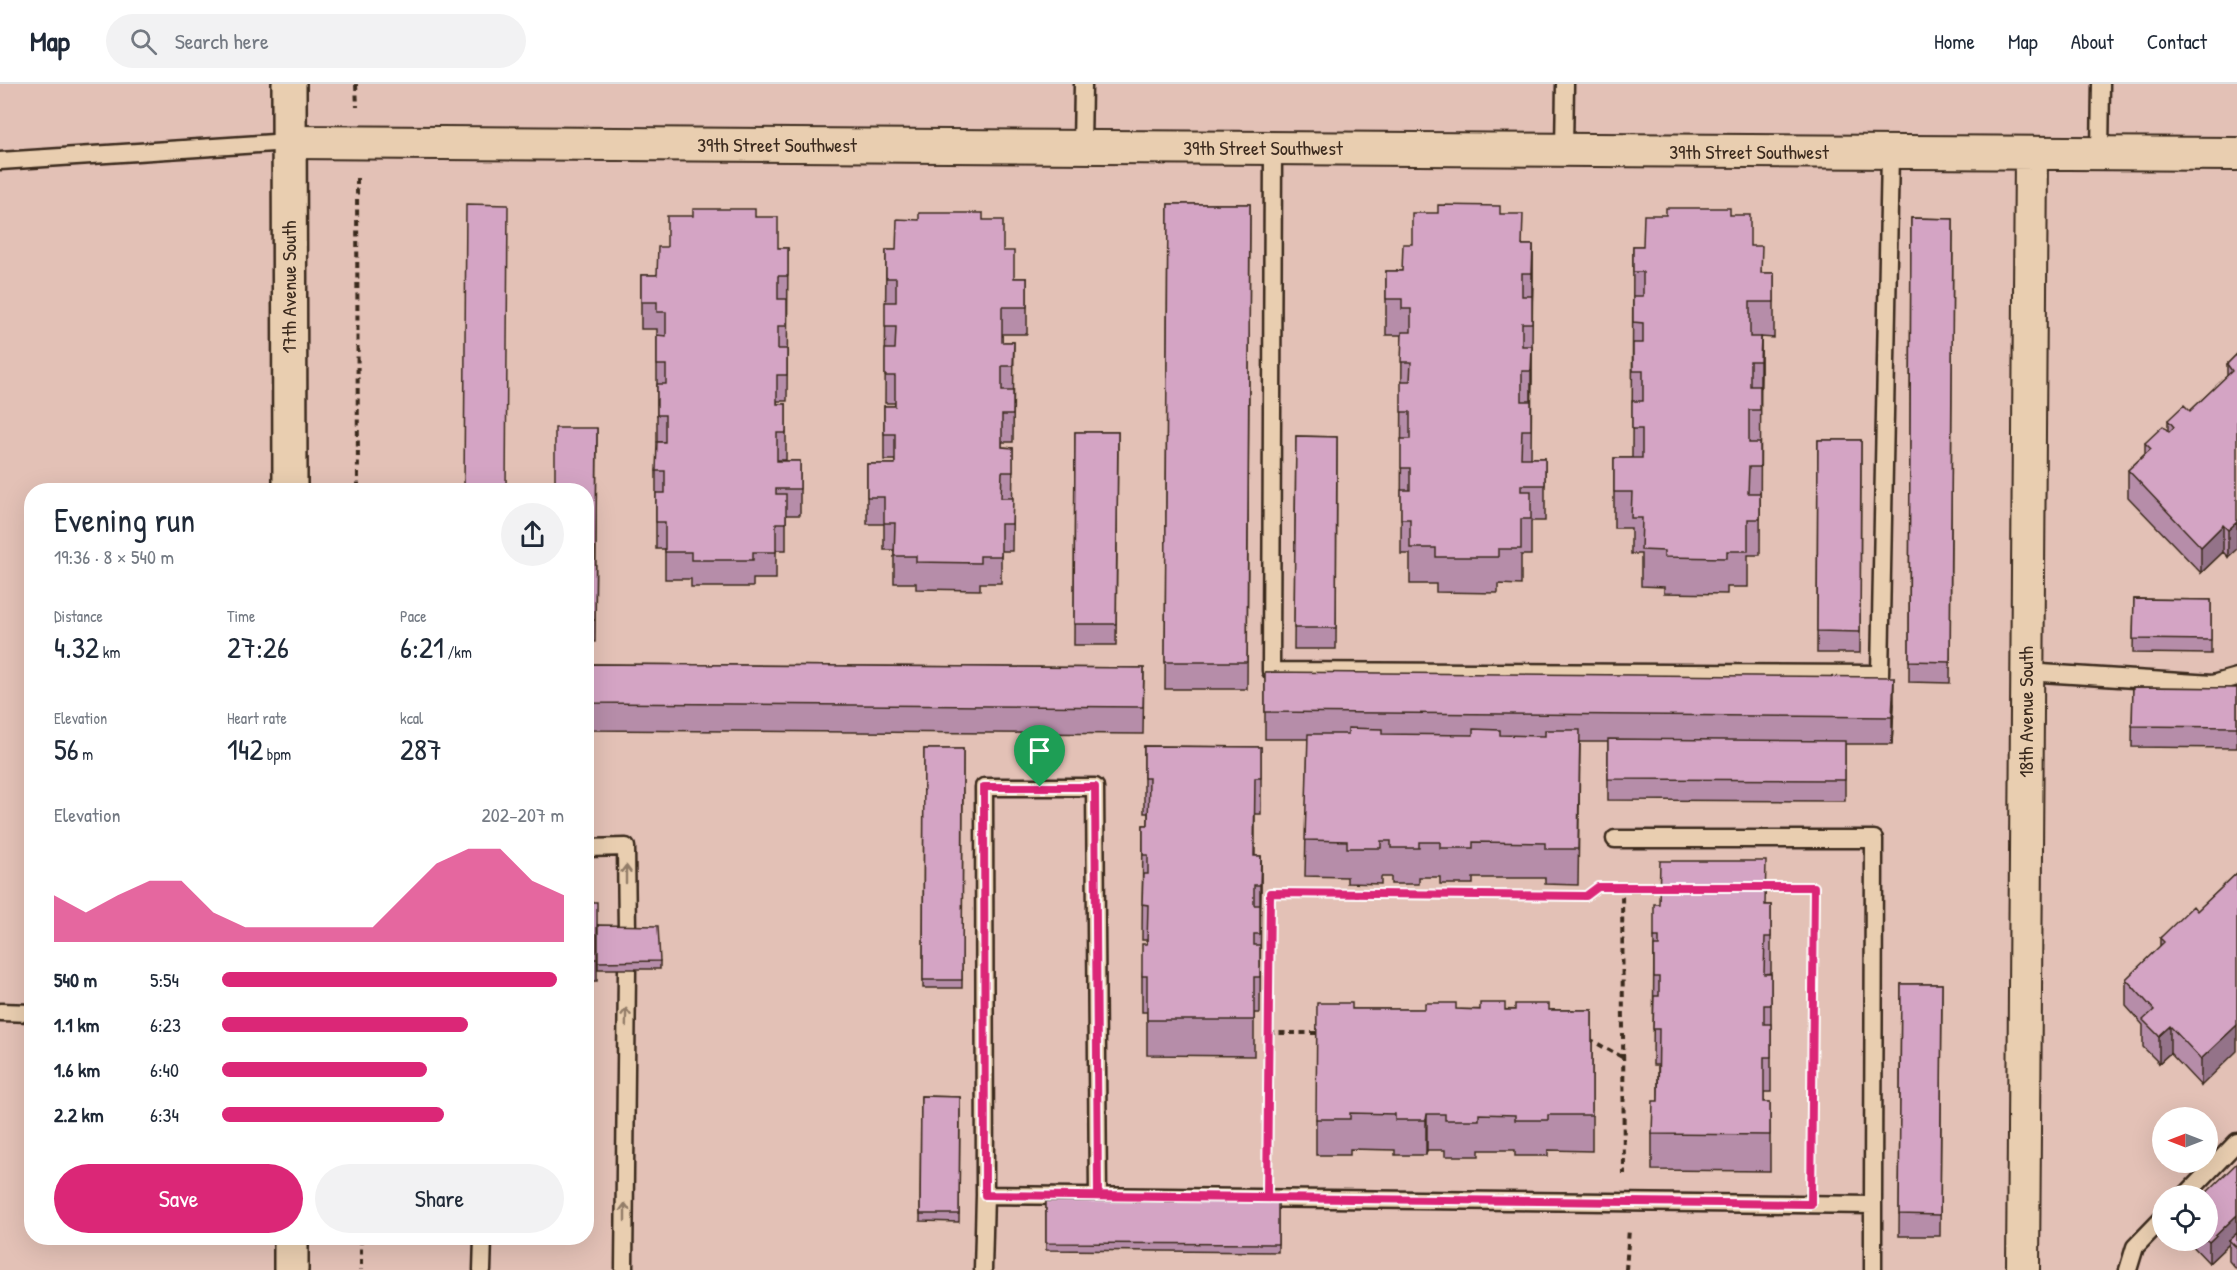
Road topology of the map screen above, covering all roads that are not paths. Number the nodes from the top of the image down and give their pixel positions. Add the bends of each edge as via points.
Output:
1 (289, 84) edge
2 (1083, 84) edge
3 (1565, 84) edge
4 (2101, 84) edge
5 (289, 142) junction
6 (1082, 147) junction
7 (1273, 148) junction
8 (1564, 150) junction
9 (1890, 153) junction
10 (2031, 154) junction
11 (2100, 154) junction
12 (2237, 154) edge
13 (0, 161) edge
14 (290, 483) edge
15 (2026, 672) junction
16 (2237, 677) edge
17 (1615, 839) dead end
18 (594, 848) edge
19 (627, 933) edge
20 (627, 969) edge
21 (0, 1012) edge
22 (24, 1013) edge
23 (2237, 1142) edge
24 (2196, 1185) edge
25 (985, 1195) junction
26 (1098, 1195) junction
27 (1873, 1205) junction
28 (2152, 1229) edge
29 (291, 1245) edge
30 (483, 1245) edge
31 (291, 1270) edge
32 (482, 1270) edge
33 (624, 1270) edge
34 (983, 1270) edge
35 (1873, 1270) edge
36 (2023, 1270) edge
37 (2128, 1270) edge

1 - 5 street, 17th Avenue South
2 - 6 lane
3 - 8 lane
4 - 11 lane
5 - 6 street, 39th Street Southwest
5 - 13 lane
5 - 14 street, 17th Avenue South
6 - 7 street, 39th Street Southwest
7 - 8 street, 39th Street Southwest
7 - 9 lane via 1271,671 1880,674
8 - 9 street, 39th Street Southwest
9 - 10 street, 39th Street Southwest
10 - 11 street, 39th Street Southwest
10 - 15 street, 18th Avenue South
11 - 12 street, 39th Street Southwest
15 - 16 lane via 2212,684
15 - 36 street, 18th Avenue South
17 - 27 lane via 1874,839
19 -> 18 lane via 626,847
33 -> 20 lane
21 - 22 lane
23 - 24 lane
25 - 26 lane
25 - 26 lane via 984,787 1095,787
25 - 34 lane
26 - 27 lane
27 - 35 lane
28 - 37 lane via 2135,1246
29 - 31 street
30 - 32 lane

